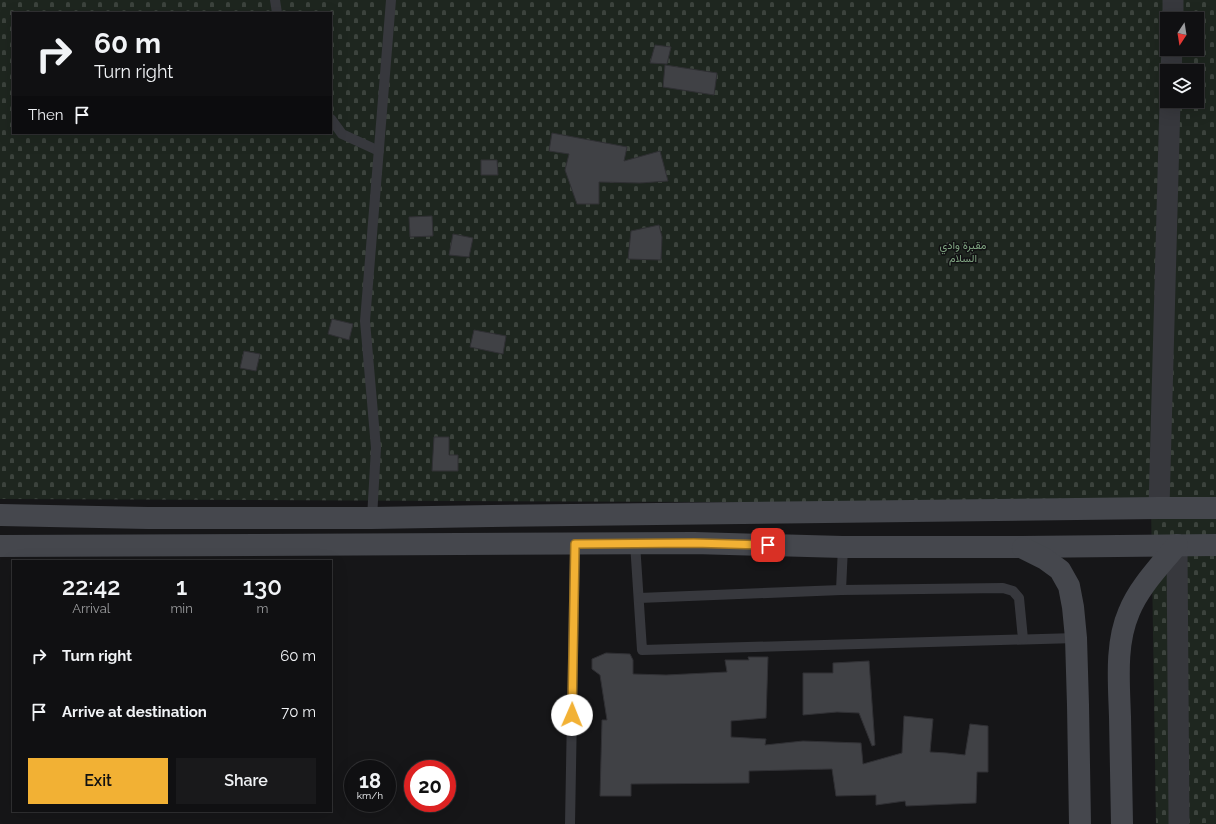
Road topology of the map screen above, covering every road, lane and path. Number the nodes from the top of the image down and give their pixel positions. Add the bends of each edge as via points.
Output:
1 (275, 0) edge
2 (391, 0) edge
3 (1173, 0) edge
4 (277, 12) edge
5 (1173, 12) edge
6 (1170, 108) edge
7 (332, 120) edge
8 (379, 151) junction
9 (1158, 508) junction
10 (1216, 508) edge
11 (0, 515) edge
12 (372, 518) junction
13 (635, 543) junction
14 (575, 544) junction
15 (1177, 545) junction
16 (1216, 545) edge
17 (0, 546) edge
18 (843, 547) junction
19 (1022, 547) junction
20 (841, 590) junction
21 (639, 598) junction
22 (1076, 638) junction
23 (1023, 639) junction
24 (570, 824) edge
25 (1080, 824) edge
26 (1122, 824) edge
27 (1179, 824) edge

1 - 4 lane
2 - 8 lane
3 - 5 street
6 - 9 street
7 - 8 lane via 342,134
8 - 12 lane via 365,321 376,448
9 - 10 main road
9 - 12 main road
11 - 12 main road
13 - 14 main road
13 - 18 main road
13 - 21 lane
14 - 17 main road
14 - 24 lane
15 - 16 main road
15 - 19 main road
15 - 26 main road via 1138,594 1123,630 1120,649
15 - 27 street
18 - 19 main road
18 - 20 lane
19 - 22 main road via 1060,570 1069,586
20 - 21 lane
20 - 23 lane via 1013,590 1019,598
21 - 23 lane via 642,650
22 - 23 lane
22 - 25 main road

